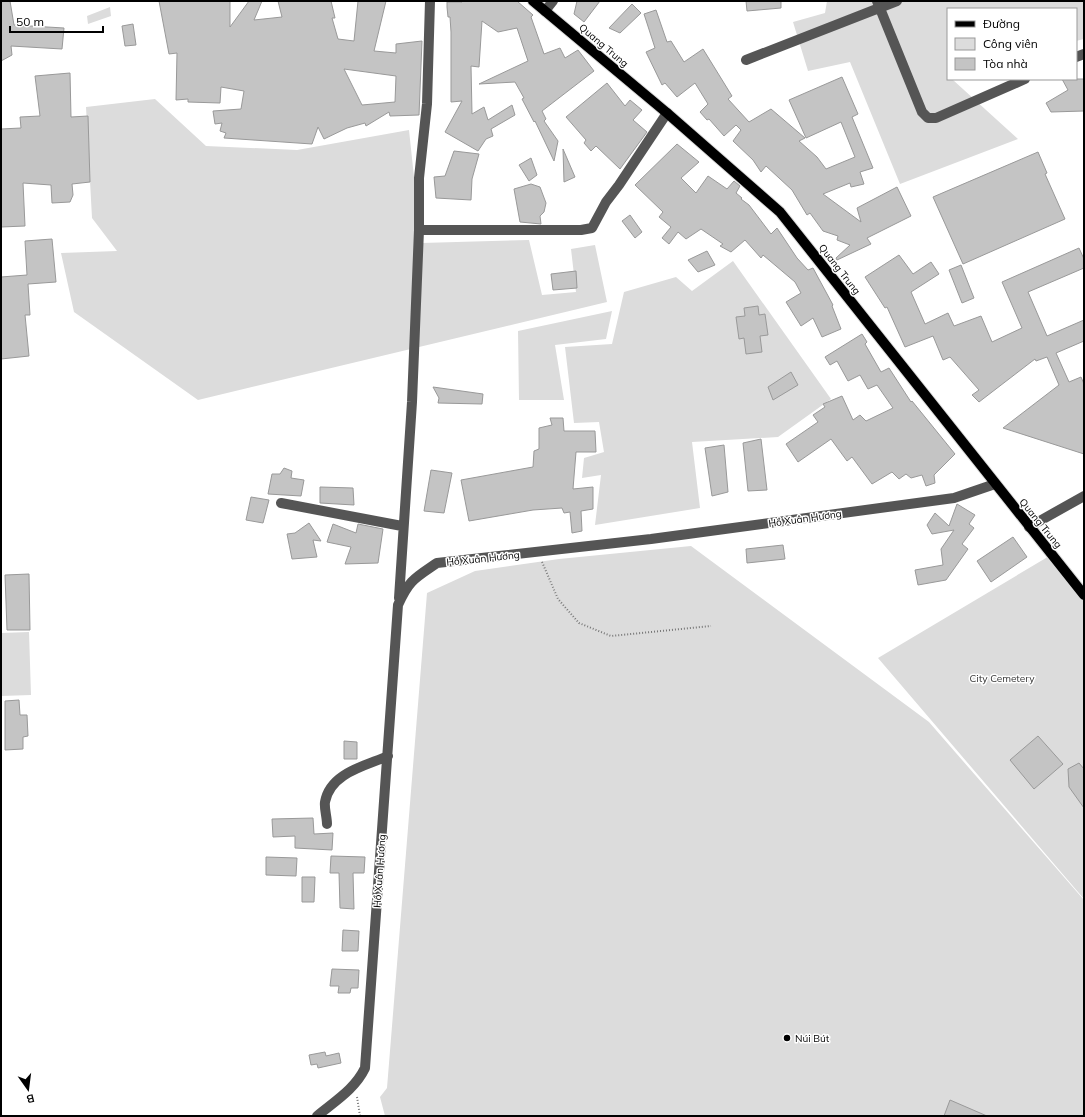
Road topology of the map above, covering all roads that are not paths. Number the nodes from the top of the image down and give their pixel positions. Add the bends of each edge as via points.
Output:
1 (430, 1) edge
2 (533, 1) edge
3 (553, 1) edge
4 (897, 1) edge
5 (878, 5) edge
6 (545, 11) junction
7 (746, 60) dead end
8 (1023, 80) edge
9 (667, 113) junction
10 (419, 230) junction
11 (995, 484) junction
12 (1084, 496) edge
13 (280, 504) dead end
14 (402, 526) junction
15 (1029, 527) junction
16 (1084, 594) edge
17 (398, 605) junction
18 (388, 756) junction
19 (327, 824) dead end
20 (318, 1116) edge

1 - 10 street via 427,104 419,178
2 - 6 main road, Quang Trung
3 - 6 street
4 - 5 street
5 - 7 street
5 - 8 street via 922,112 928,118 936,118
6 - 9 main road, Quang Trung
9 - 10 street via 606,202 592,228
9 - 11 main road, Quang Trung via 780,212
10 - 14 street via 412,402
11 - 15 main road, Quang Trung
11 - 17 street, Hồ Xuân Hương via 954,498 659,538 437,563 406,587
12 - 15 street
13 - 14 street
14 - 17 street
15 - 16 main road, Quang Trung
17 - 18 street, Hồ Xuân Hương
18 - 19 street via 343,775 332,785 325,802
18 - 20 street, Hồ Xuân Hương via 365,1068 355,1084

